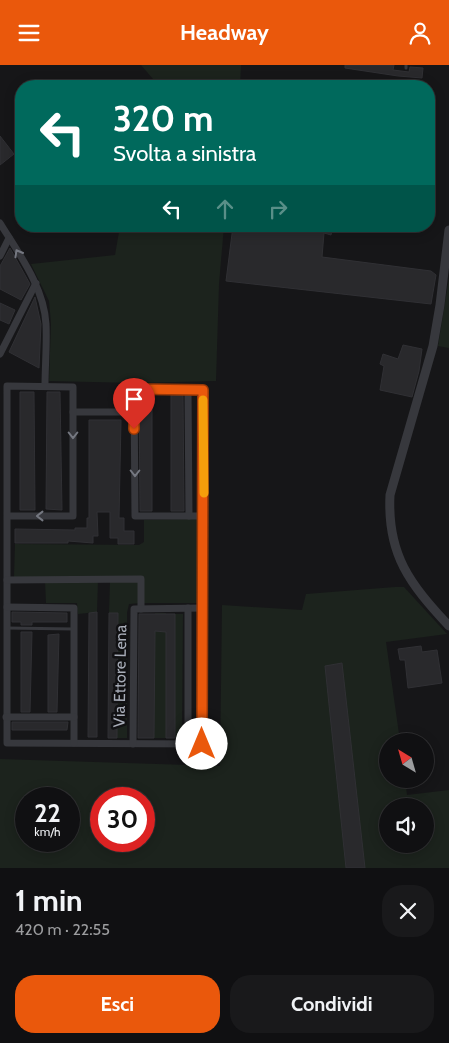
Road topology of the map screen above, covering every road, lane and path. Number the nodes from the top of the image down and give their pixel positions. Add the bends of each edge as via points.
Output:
1 (0, 223) edge
2 (449, 230) edge
3 (9, 238) junction
4 (0, 256) edge
5 (36, 283) junction
6 (0, 354) edge
7 (45, 386) junction
8 (188, 390) junction
9 (73, 411) junction
10 (134, 411) junction
11 (3, 416) edge
12 (7, 516) junction
13 (188, 516) junction
14 (204, 516) junction
15 (7, 580) junction
16 (7, 607) junction
17 (188, 608) junction
18 (203, 608) junction
19 (138, 609) junction
20 (449, 626) edge
21 (7, 628) junction
22 (74, 629) junction
23 (6, 717) junction
24 (74, 717) junction
25 (74, 743) junction
26 (133, 744) junction
27 (188, 744) junction

1 - 3 street
2 - 20 street via 433,346 390,495 389,515 399,560 408,577
3 - 4 street
5 -> 3 street
5 - 6 street
5 - 7 street via 46,323
7 - 9 street via 73,387
7 - 11 street via 7,386
8 - 10 street via 134,389
8 - 13 street
8 - 14 street via 203,390
9 - 10 street
9 -> 12 street via 73,516
10 -> 13 street via 135,516
11 - 12 street
12 - 15 street
13 - 14 street
14 - 18 street
15 - 16 street
15 - 19 street, Via Ettore Lena via 141,579
16 - 21 street
16 - 22 street via 74,608
17 - 18 street
17 - 19 street
17 - 27 street
18 - 27 street via 202,744
19 - 26 street, Via Ettore Lena
21 - 22 lane
21 - 23 street
22 - 24 street
23 - 24 street
23 - 25 street via 6,743
24 - 25 street
25 - 26 street
26 - 27 street

